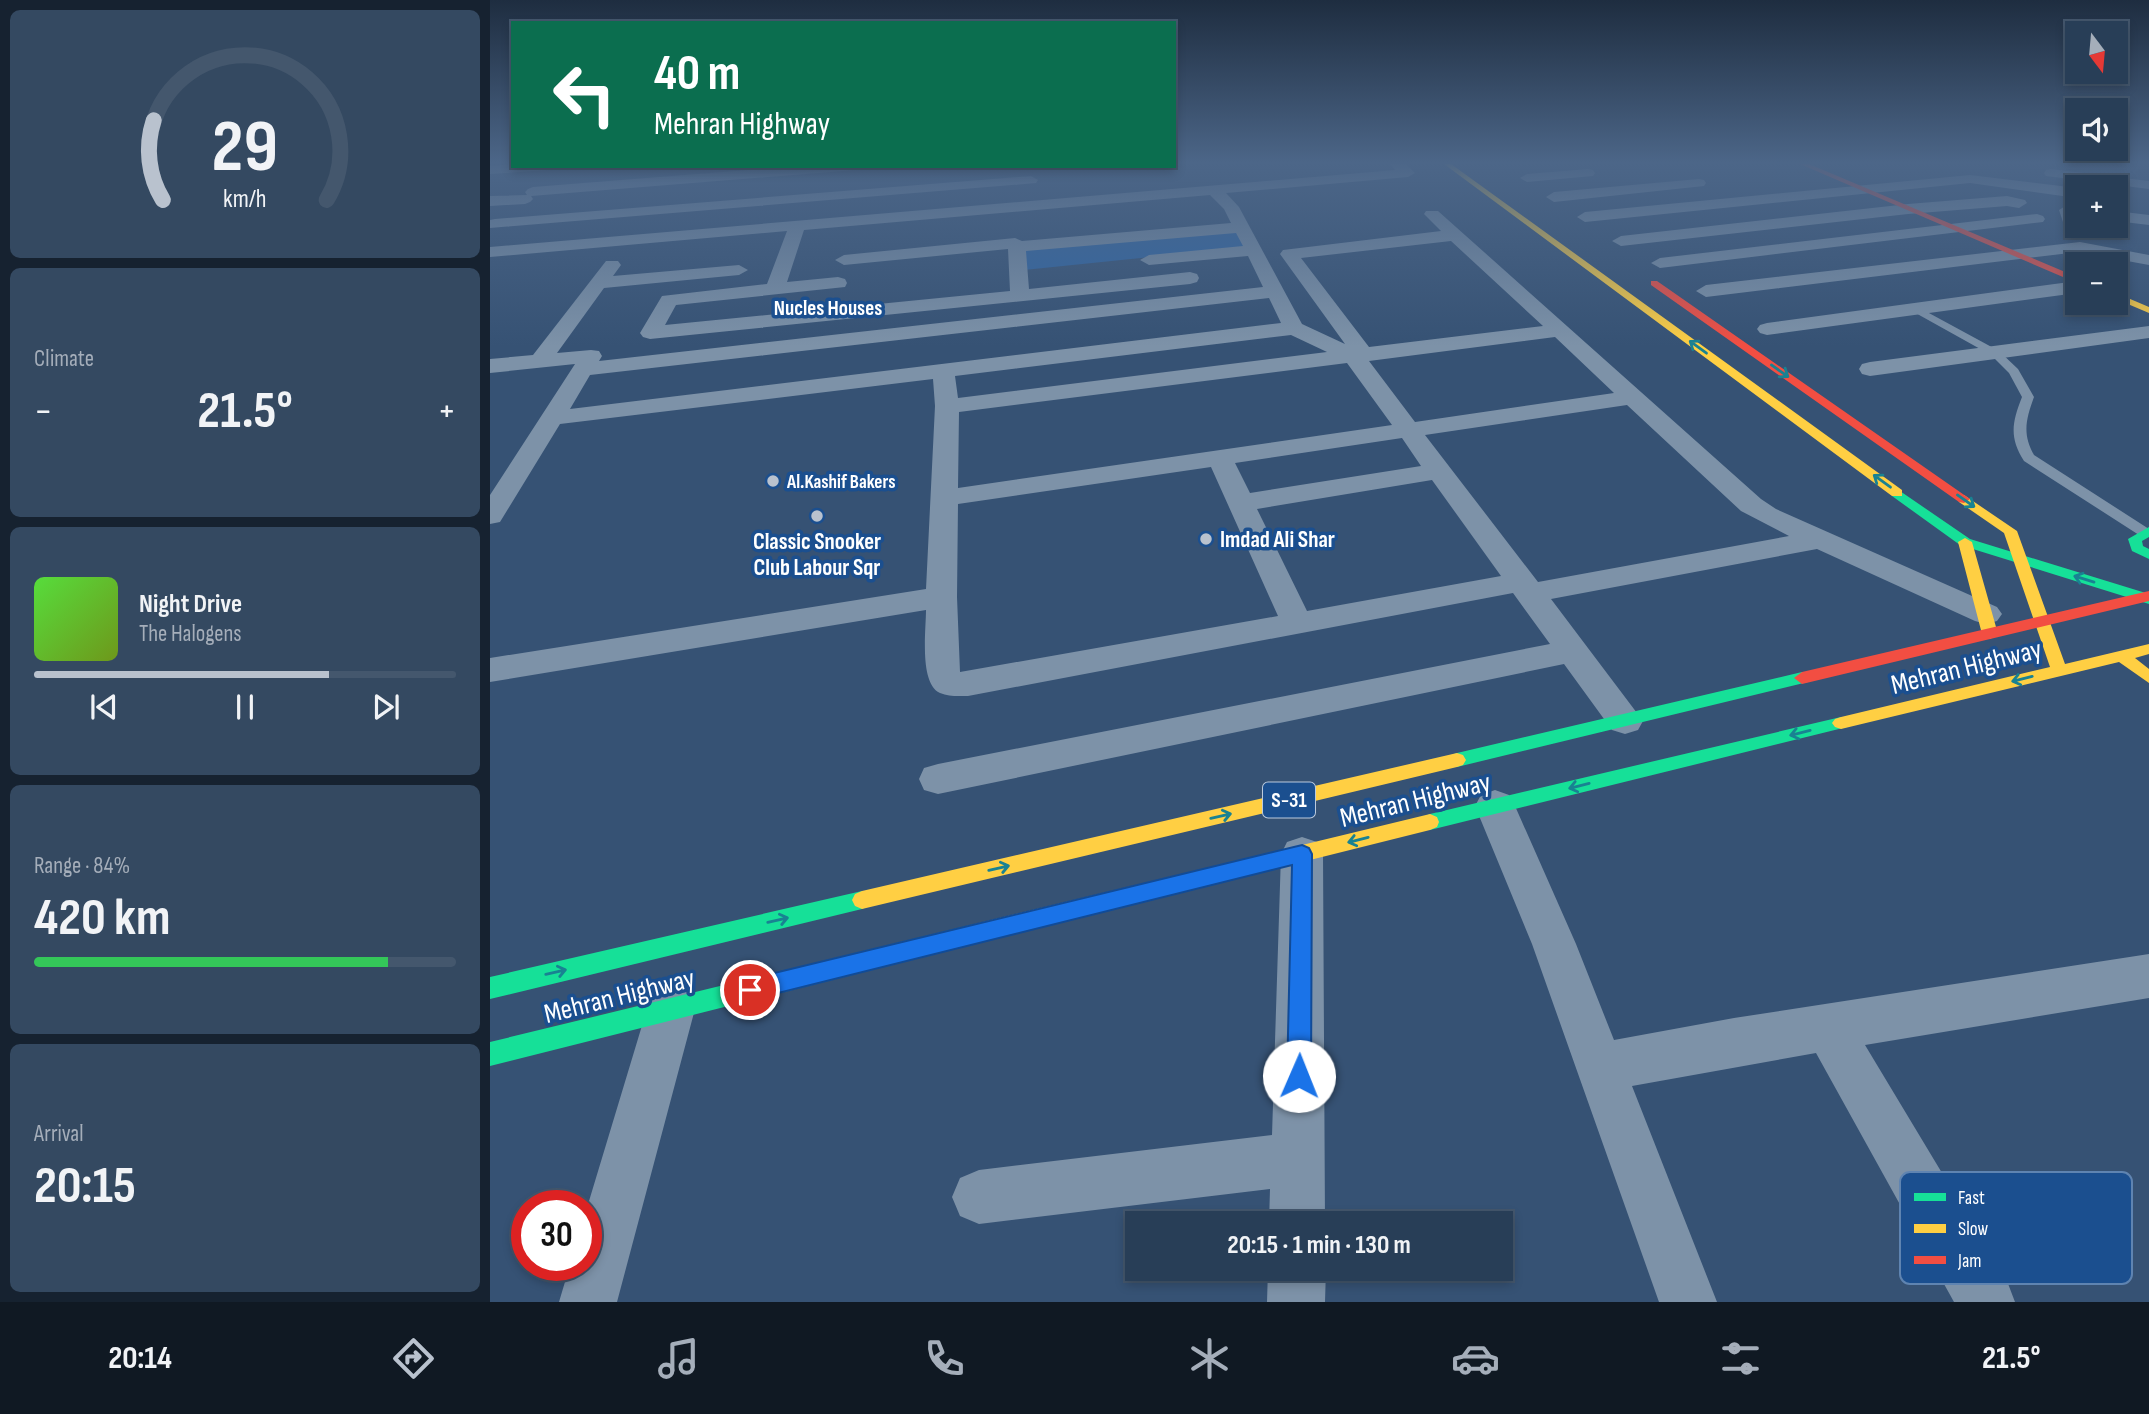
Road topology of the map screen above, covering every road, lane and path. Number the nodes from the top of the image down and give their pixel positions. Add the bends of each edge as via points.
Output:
1 (517, 225) edge
2 (733, 225) edge
3 (811, 225) edge
4 (852, 225) edge
5 (1034, 225) edge
6 (1139, 225) edge
7 (1234, 225) edge
8 (1443, 225) edge
9 (1530, 225) edge
10 (1767, 225) edge
11 (1945, 225) edge
12 (1979, 225) edge
13 (2068, 225) edge
14 (797, 226) junction
15 (1020, 226) dead end
16 (493, 227) edge
17 (1955, 229) junction
18 (730, 231) junction
19 (1455, 236) junction
20 (2131, 238) dead end
21 (631, 240) junction
22 (1621, 241) dead end
23 (1037, 245) junction
24 (955, 247) junction
25 (1017, 247) junction
26 (514, 250) junction
27 (490, 252) edge
28 (783, 254) junction
29 (2017, 255) junction
30 (667, 259) dead end
31 (844, 260) junction
32 (2149, 260) edge
33 (1129, 262) dead end
34 (1660, 263) dead end
35 (613, 264) junction
36 (490, 267) edge
37 (1264, 271) junction
38 (1238, 274) dead end
39 (1211, 276) dead end
40 (2065, 276) edge
41 (1646, 277) dead end
42 (598, 283) junction
43 (838, 283) junction
44 (775, 289) junction
45 (2065, 289) edge
46 (1706, 291) dead end
47 (1020, 295) junction
48 (669, 300) junction
49 (2128, 301) edge
50 (644, 302) dead end
51 (606, 304) dead end
52 (581, 306) junction
53 (1916, 309) junction
54 (2149, 310) edge
55 (829, 315) junction
56 (1047, 317) junction
57 (1294, 328) junction
58 (1767, 329) dead end
59 (1560, 330) junction
60 (2149, 332) edge
61 (824, 342) junction
62 (1995, 352) junction
63 (1054, 357) junction
64 (1359, 357) junction
65 (540, 361) junction
66 (490, 366) edge
67 (583, 369) junction
68 (1870, 369) dead end
69 (943, 370) junction
70 (812, 386) junction
71 (1632, 397) junction
72 (947, 407) junction
73 (552, 418) junction
74 (1408, 430) junction
75 (1220, 458) junction
76 (519, 470) junction
77 (1437, 471) junction
78 (490, 473) edge
79 (944, 498) junction
80 (1241, 503) junction
81 (490, 516) edge
82 (2010, 531) junction
83 (2146, 531) edge
84 (2035, 538) dead end
85 (1822, 539) junction
86 (1965, 542) junction
87 (2149, 555) edge
88 (2020, 558) junction
89 (1527, 587) junction
90 (941, 597) junction
91 (2148, 598) edge
92 (2042, 622) junction
93 (1297, 624) junction
94 (1988, 624) junction
95 (2149, 649) edge
96 (1573, 651) junction
97 (2121, 656) junction
98 (490, 670) edge
99 (2059, 670) junction
100 (2149, 677) edge
101 (1625, 721) junction
102 (938, 779) dead end
103 (1495, 806) junction
104 (1302, 854) junction
105 (2149, 976) edge
106 (490, 988) edge
107 (671, 1009) junction
108 (1828, 1027) junction
109 (490, 1054) edge
110 (1599, 1068) junction
111 (1298, 1159) junction
112 (1911, 1172) edge
113 (979, 1197) dead end
114 (1297, 1211) edge
115 (1297, 1281) edge
116 (1976, 1284) edge
117 (588, 1302) edge
118 (1296, 1302) edge
119 (1688, 1302) edge
120 (1986, 1302) edge

1 - 16 street
2 - 18 street
3 - 14 street
4 - 31 street
5 - 23 street
6 - 23 street
7 - 37 street
8 - 19 street
86 -> 9 street
10 - 22 street
11 - 17 street
12 - 17 street
13 - 20 street via 2073,230
14 - 18 street
14 - 28 street
15 - 24 street
17 - 29 street
17 - 34 street
18 - 21 street
19 - 59 street
19 - 64 street via 1289,254
21 - 26 street
21 - 35 street
23 - 25 street
24 - 25 street via 1015,243
24 - 31 street via 901,261
25 - 47 street via 1025,272
26 - 27 street
26 - 36 street
28 - 42 street
28 - 44 street
29 - 32 street via 2080,247
29 - 40 street
29 - 46 street
30 - 35 street
31 - 43 street
33 - 37 street
35 - 42 street
37 - 38 street
37 - 56 street
37 - 57 street
39 - 47 street
41 -> 82 street
42 - 52 street
43 - 44 street
43 - 55 street
44 - 48 street
45 - 53 street
47 - 55 street via 895,301
48 - 50 street
48 - 55 street via 650,332
49 - 54 street
51 - 52 street
52 - 65 street
53 - 58 street
53 - 62 lane
55 - 61 street
56 - 61 street
56 - 63 street
57 - 63 street
57 - 64 street
59 - 64 street
59 - 71 street
60 - 62 street
61 - 67 street
61 - 70 street
62 - 68 street
62 - 83 lane via 2014,371 2028,397 2018,421 2017,440 2029,458
63 - 69 street
64 - 72 street
64 - 74 street
65 - 66 street
65 - 67 street via 591,356
67 - 73 street
69 - 70 street
69 - 72 street
70 - 73 street
71 - 74 street
71 - 85 street via 1751,505
72 - 79 street
73 - 76 street
74 - 75 street
74 - 77 street
75 - 79 street
75 - 80 street
76 - 78 street
76 - 81 street
77 - 80 street
77 - 89 street
79 - 90 street
80 - 93 street
82 - 84 street
82 - 88 street
83 - 87 street via 2135,539 2137,548
85 - 89 street
85 - 94 street
86 - 88 street
86 - 94 street
91 -> 88 street
88 - 92 street
89 - 93 street
89 - 96 street
90 - 93 street via 943,675 950,684
90 - 98 street
91 - 92 street, Mehran Highway / S-31
92 - 94 street, Mehran Highway / S-31
92 - 99 street
94 - 101 street, Mehran Highway / S-31
95 - 97 street, Mehran Highway / S-31
96 - 101 street
96 - 102 street
97 - 99 street, Mehran Highway / S-31
97 - 100 street
99 -> 103 street, Mehran Highway / S-31
106 -> 101 street, Mehran Highway / S-31
103 -> 104 street, Mehran Highway / S-31
103 - 110 street via 1554,944
104 - 107 street, Mehran Highway / S-31
104 - 111 street
105 - 108 street
107 - 109 street, Mehran Highway / S-31
107 - 117 street
108 - 110 street
108 - 112 street
110 - 119 street
111 - 113 street
111 - 114 street
115 - 118 street
116 - 120 street

